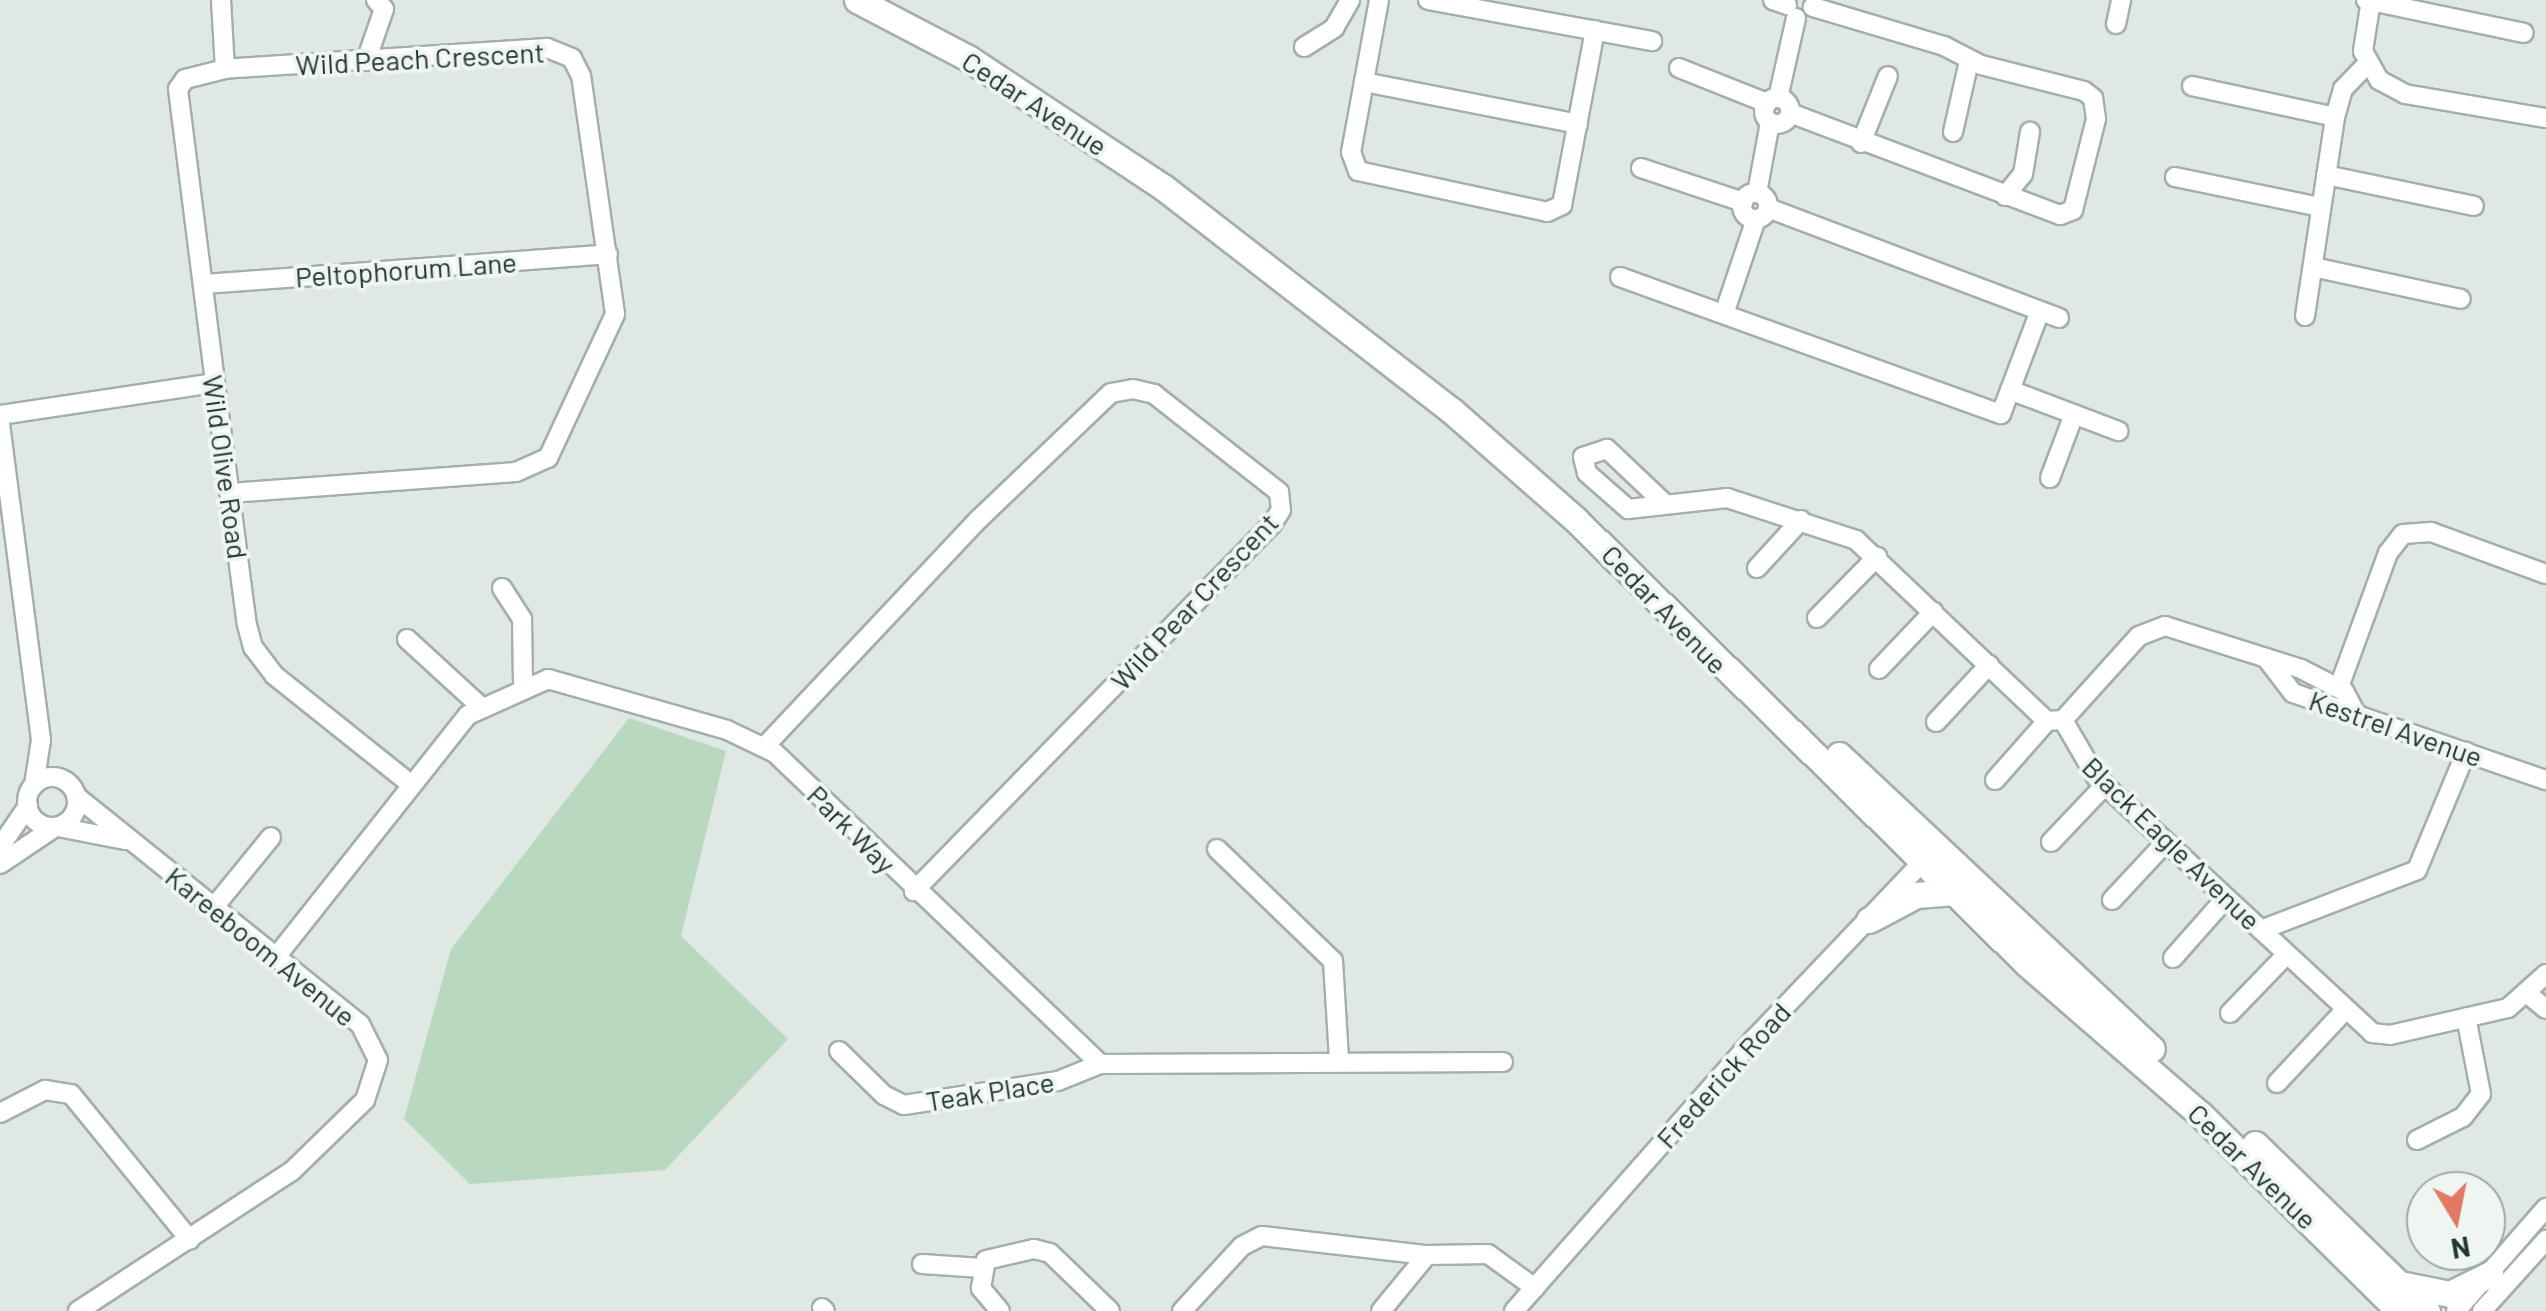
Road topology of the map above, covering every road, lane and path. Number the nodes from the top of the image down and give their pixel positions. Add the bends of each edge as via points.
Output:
1 (221, 0) edge
2 (376, 0) edge
3 (857, 0) edge
4 (893, 0) edge
5 (1350, 0) edge
6 (1378, 0) edge
7 (1428, 0) edge
8 (2122, 0) edge
9 (2369, 0) edge
10 (1795, 5) edge
11 (1522, 8) edge
12 (2116, 24) dead end
13 (1595, 30) junction
14 (2524, 33) dead end
15 (1652, 41) dead end
16 (1304, 47) dead end
17 (366, 61) junction
18 (1970, 61) junction
19 (2366, 65) junction
20 (1679, 68) dead end
21 (226, 69) junction
22 (1888, 76) dead end
23 (185, 79) joint
24 (1364, 82) junction
25 (2192, 86) dead end
26 (1777, 112) junction
27 (2335, 117) junction
28 (2546, 118) edge
29 (1578, 124) junction
30 (1952, 132) dead end
31 (2030, 132) dead end
32 (1861, 143) junction
33 (1641, 168) dead end
34 (2326, 175) junction
35 (2175, 177) dead end
36 (2005, 196) junction
37 (1756, 206) junction
38 (2474, 206) dead end
39 (2320, 207) junction
40 (608, 254) junction
41 (2312, 267) junction
42 (1620, 276) dead end
43 (203, 284) junction
44 (2461, 299) dead end
45 (2040, 311) junction
46 (1724, 314) junction
47 (2305, 316) dead end
48 (2059, 318) dead end
49 (214, 383) junction
50 (2010, 390) junction
51 (2074, 414) junction
52 (0, 415) edge
53 (0, 424) edge
54 (2118, 431) dead end
55 (2050, 478) dead end
56 (230, 493) junction
57 (1662, 501) dead end
58 (1801, 520) junction
59 (1877, 557) junction
60 (1757, 568) dead end
61 (2546, 574) edge
62 (502, 588) dead end
63 (1933, 612) junction
64 (1817, 618) dead end
65 (407, 639) dead end
66 (2262, 655) junction
67 (1989, 665) junction
68 (1879, 670) dead end
69 (523, 686) junction
70 (2338, 687) junction
71 (480, 706) junction
72 (2355, 712) junction
73 (2055, 720) junction
74 (1936, 722) dead end
75 (41, 740) junction
76 (764, 747) junction
77 (2466, 752) junction
78 (58, 778) junction
79 (1995, 780) dead end
80 (2546, 780) edge
81 (34, 785) junction
82 (412, 785) junction
83 (2105, 785) junction
84 (76, 796) junction
85 (28, 806) junction
86 (56, 827) junction
87 (271, 837) dead end
88 (131, 842) junction
89 (2051, 842) dead end
90 (2166, 842) junction
91 (0, 847) edge
92 (1217, 848) dead end
93 (1931, 853) junction
94 (0, 864) edge
95 (914, 891) junction
96 (1956, 892) junction
97 (2226, 898) junction
98 (2112, 900) dead end
99 (214, 907) junction
100 (1870, 920) junction
101 (2261, 930) junction
102 (276, 956) junction
103 (2285, 956) junction
104 (2173, 958) dead end
105 (2546, 974) edge
106 (2528, 994) junction
107 (2546, 1009) edge
108 (2344, 1010) junction
109 (2230, 1012) dead end
110 (2466, 1017) junction
111 (839, 1051) dead end
112 (1339, 1059) junction
113 (1503, 1062) dead end
114 (1100, 1064) junction
115 (2277, 1082) dead end
116 (0, 1113) edge
117 (2418, 1140) dead end
118 (2546, 1208) edge
119 (190, 1240) junction
120 (2546, 1240) edge
121 (1427, 1254) junction
122 (922, 1264) dead end
123 (982, 1268) junction
124 (2490, 1274) junction
125 (1535, 1288) junction
126 (2397, 1303) edge
127 (78, 1311) edge
128 (1000, 1311) edge
129 (1110, 1311) edge
130 (1182, 1311) edge
131 (1380, 1311) edge
132 (1514, 1311) edge
133 (2427, 1311) edge
134 (2456, 1311) edge
135 (2482, 1311) edge

1 - 21 street
2 - 17 street via 384,9
3 - 93 main road, Cedar Avenue via 968,58 1163,187 1452,411
4 - 93 main road, Cedar Avenue via 1145,164 1448,394
5 - 16 street via 1334,28
6 - 24 street
7 - 11 street
8 - 12 street
9 - 14 street
9 - 19 street
10 - 18 street via 1944,46
10 - 26 street
11 - 13 street
13 - 15 street
13 - 29 street
17 - 21 street, Wild Peach Crescent
17 - 40 street, Wild Peach Crescent via 547,48 572,58 579,68
18 - 30 street
18 - 36 street via 2084,91 2096,107 2072,210 2060,215
19 - 27 street via 2347,82
19 - 28 street via 2405,94
20 - 26 street
21 - 23 street, Wild Peach Crescent
22 - 32 street
23 - 43 street, Wild Olive Road via 178,98
24 - 29 street
24 - 29 street via 1351,152 1358,171 1482,201 1556,210
25 - 27 street
26 - 32 street
26 - 37 street
27 - 34 street
31 - 36 street via 2023,174
32 - 36 street
33 - 37 street
34 - 38 street
34 - 39 street
35 - 39 street
37 - 45 street
37 - 46 street
39 - 41 street
40 - 43 street, Peltophorum Lane
40 - 56 street, Wild Peach Crescent via 613,322 543,462 516,472
41 - 44 street
41 - 47 street
42 - 46 street
43 - 49 street, Wild Olive Road
45 - 48 street
45 - 50 street
46 - 50 street via 2001,414
49 - 52 street
49 - 56 street, Wild Olive Road
50 - 51 street
51 - 54 street
51 - 55 street
53 - 75 street
56 - 82 street, Wild Olive Road via 257,655
57 - 58 street, Black Eagle Avenue via 1727,498
58 - 59 street, Black Eagle Avenue via 1856,540
58 - 60 street
59 - 63 street, Black Eagle Avenue
59 - 64 street
61 - 70 street via 2430,532 2403,534 2388,553
62 - 69 street via 522,620
63 - 67 street, Black Eagle Avenue
63 - 68 street
65 - 71 street
66 - 70 street, Kestrel Avenue
66 - 72 street, Kestrel Avenue via 2293,692
66 - 73 street, Kestrel Avenue via 2182,627 2154,628
67 - 73 street, Black Eagle Avenue
67 - 74 street
69 - 71 street, Park Way
69 - 76 street, Park Way via 548,679 571,683
70 - 72 street
71 - 82 street, Park Way
72 - 77 street, Kestrel Avenue
73 - 79 street, Kestrel Avenue
73 - 83 street, Black Eagle Avenue
75 - 78 street
75 - 81 street
76 - 95 street, Park Way
76 - 95 street, Wild Pear Crescent via 986,516 1120,389 1154,394 1274,487 1282,504 1272,524
77 - 80 street, Kestrel Avenue
77 - 101 street via 2417,870
78 - 81 street
78 - 84 street
81 - 85 street
82 - 102 street, Park Way
83 - 89 street
83 - 90 street, Black Eagle Avenue
84 - 86 street via 71,818
84 - 88 street, Kareeboom Avenue
85 - 86 street via 40,824
85 - 91 street
86 - 88 street, Kareeboom Avenue
86 - 94 street
87 - 99 street
88 - 99 street, Kareeboom Avenue
90 - 97 street, Black Eagle Avenue
90 - 98 street
92 - 112 street via 1334,961
93 - 96 main road, Cedar Avenue
93 - 100 street, Frederick Road
93 - 126 main road, Cedar Avenue
95 - 114 street, Park Way
96 - 100 main road via 1916,895
96 - 126 main road, Cedar Avenue
97 - 101 street, Black Eagle Avenue
97 - 104 street
99 - 102 street, Kareeboom Avenue
100 - 125 street, Frederick Road via 1754,1038
101 - 103 street, Black Eagle Avenue
102 - 119 street, Kareeboom Avenue via 360,1024 378,1060 365,1100 292,1171
103 - 108 street, Black Eagle Avenue
103 - 109 street
105 - 106 street, Black Eagle Avenue
106 - 107 street
106 - 110 street, Black Eagle Avenue via 2512,1007
108 - 110 street, Black Eagle Avenue via 2382,1035
108 - 115 street
110 - 117 street via 2481,1094 2464,1117
111 - 114 street, Teak Place via 899,1105 1058,1081
112 - 113 street
112 - 114 street
116 - 119 street via 45,1090 71,1094
118 - 124 street
119 - 127 street
120 - 135 street
121 - 125 street via 1491,1255
121 - 130 street via 1256,1237
121 - 131 street
122 - 123 street
123 - 128 street via 983,1292
123 - 129 street via 999,1252 1046,1251
124 - 126 main road via 2450,1294
124 - 134 street
125 - 132 street, Frederick Road
126 - 133 main road, Cedar Avenue

